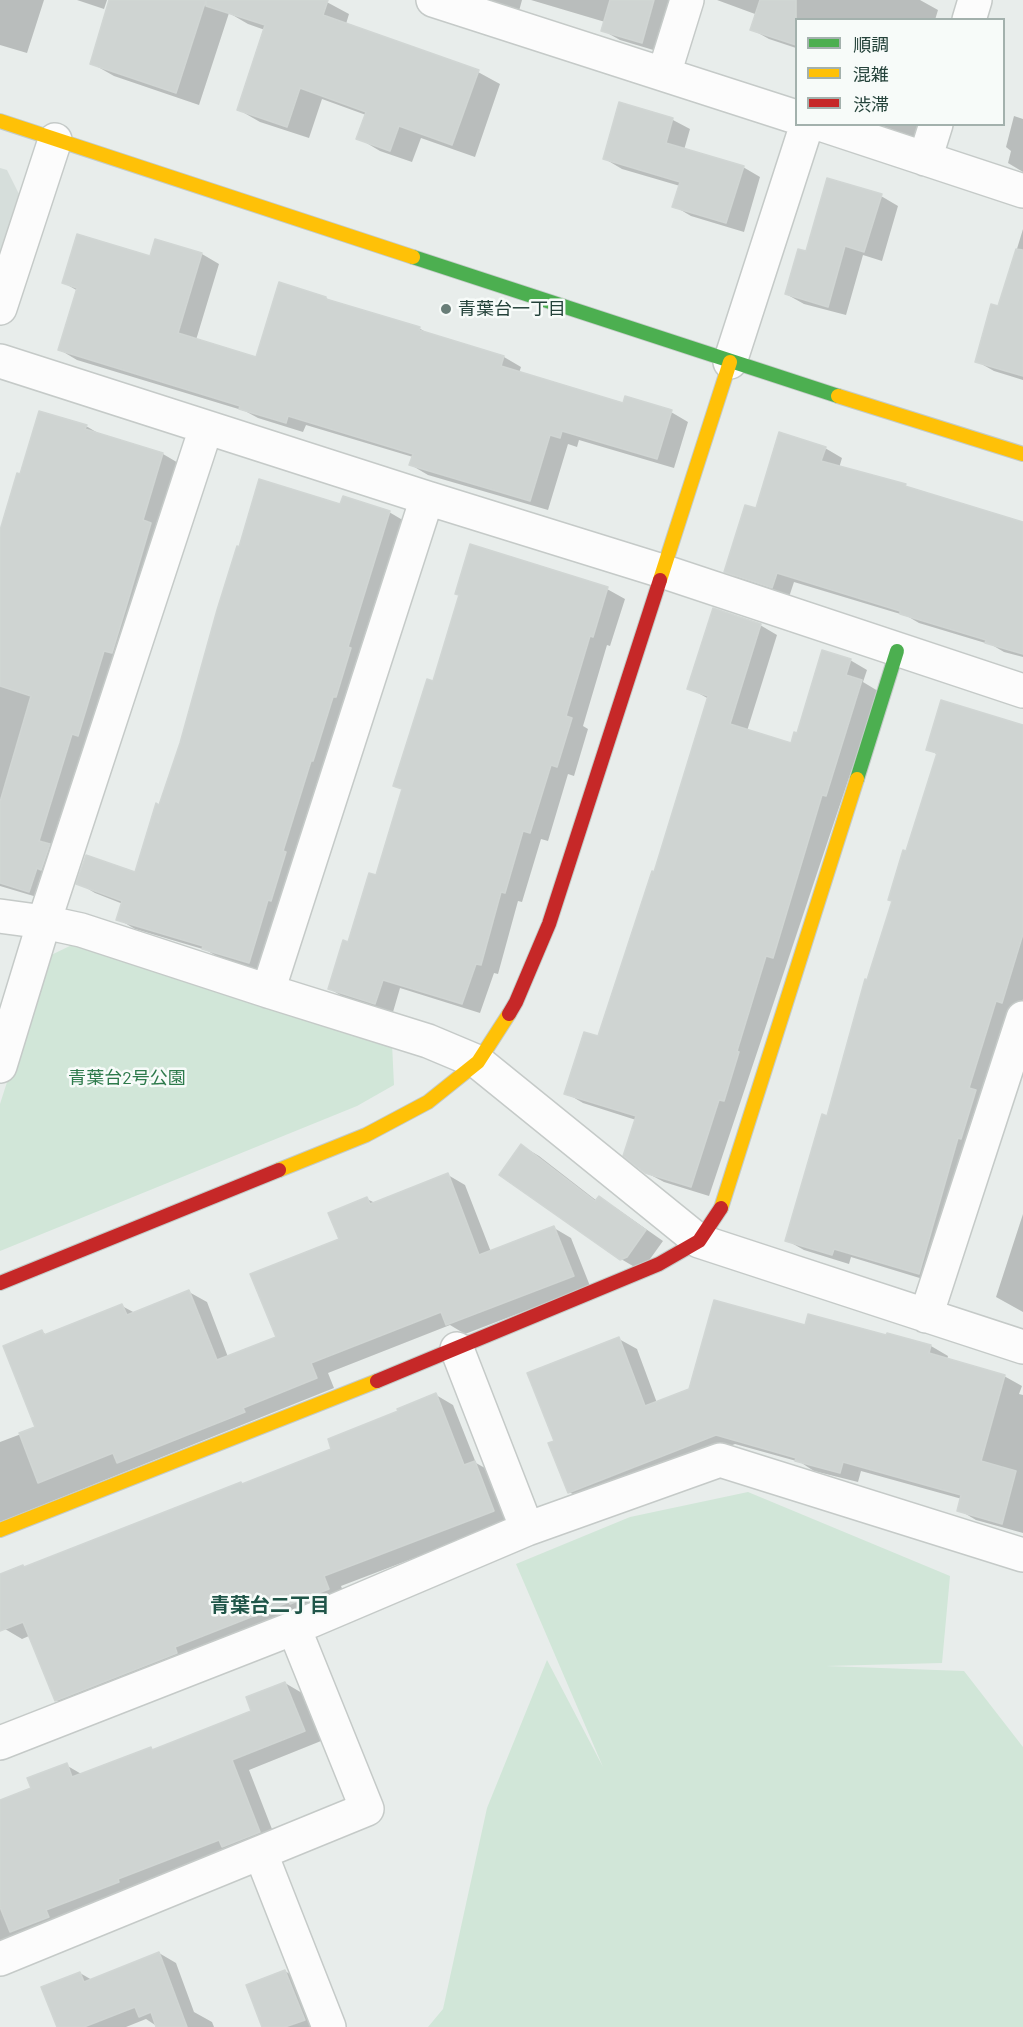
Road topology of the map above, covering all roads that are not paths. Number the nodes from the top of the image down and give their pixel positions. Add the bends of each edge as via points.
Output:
1 (433, 0) edge
2 (687, 0) edge
3 (975, 0) edge
4 (970, 18) edge
5 (664, 74) junction
6 (795, 117) edge
7 (0, 121) edge
8 (806, 126) edge
9 (826, 126) edge
10 (935, 126) edge
11 (55, 140) junction
12 (925, 159) junction
13 (1023, 191) edge
14 (0, 308) edge
15 (0, 361) edge
16 (730, 362) junction
17 (206, 428) junction
18 (1023, 454) edge
19 (427, 498) junction
20 (662, 571) junction
21 (897, 651) junction
22 (1023, 691) edge
23 (0, 916) edge
24 (44, 922) junction
25 (268, 992) junction
26 (1023, 1018) edge
27 (478, 1062) junction
28 (0, 1066) edge
29 (699, 1242) junction
30 (0, 1283) edge
31 (926, 1316) junction
32 (1023, 1347) edge
33 (457, 1349) junction
34 (527, 1529) junction
35 (0, 1530) edge
36 (1023, 1555) edge
37 (294, 1628) junction
38 (0, 1743) edge
39 (261, 1854) junction
40 (0, 1959) edge
41 (329, 2027) edge

1 - 5 street
2 - 5 street
3 - 4 street
5 - 6 street
7 - 11 street
8 - 16 street
9 - 12 street
10 - 12 street
11 - 14 street
11 - 16 street
12 - 13 street
15 - 17 street
16 - 18 street
16 - 20 street
17 - 19 street
17 - 24 street
19 - 20 street
19 - 25 street
20 - 21 street
20 - 27 street via 549,924 516,1002
21 - 22 street
21 - 29 street via 721,1208
23 - 24 street
24 - 25 street via 81,930
24 - 28 street
25 - 27 street via 428,1041
26 - 31 street
27 - 29 street
27 - 30 street via 428,1102 366,1135
29 - 31 street
29 - 33 street via 659,1264
31 - 32 street
33 - 34 street
33 - 35 street
34 - 36 street via 720,1460
34 - 37 street
37 - 38 street
37 - 39 street via 367,1809
39 - 40 street
39 - 41 street

